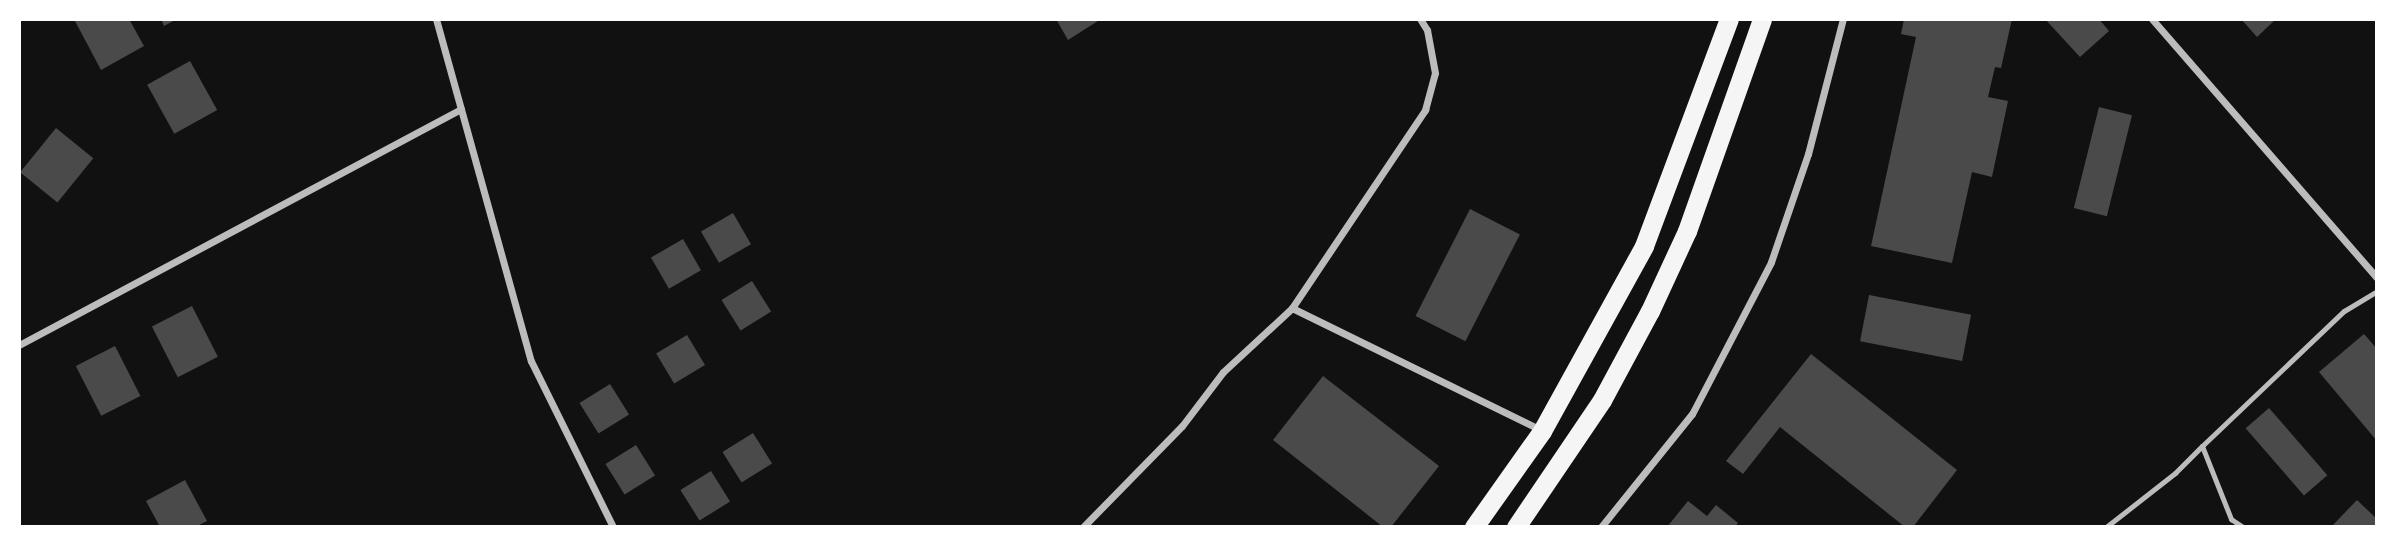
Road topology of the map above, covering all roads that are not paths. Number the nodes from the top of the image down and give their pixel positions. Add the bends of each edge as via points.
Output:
1 (436, 19) edge
2 (1420, 19) edge
3 (1730, 19) edge
4 (1762, 19) edge
5 (1843, 19) edge
6 (2152, 19) edge
7 (461, 108) junction
8 (2377, 278) edge
9 (2377, 291) edge
10 (1292, 308) junction
11 (19, 345) edge
12 (1542, 431) junction
13 (2202, 446) junction
14 (2231, 519) junction
15 (613, 527) edge
16 (1083, 527) edge
17 (1474, 527) edge
18 (1516, 527) edge
19 (1601, 527) edge
20 (2106, 527) edge
21 (2231, 527) edge
22 (2244, 527) edge

1 - 7 street
2 - 10 street via 1427,30 1436,73 1425,110
3 - 12 highway via 1644,246
4 - 18 highway via 1687,230 1650,311 1602,400
5 - 19 street via 1808,154 1771,262 1692,414
6 - 8 street
7 - 11 street
7 - 15 street via 531,361
9 - 13 lane via 2344,311
10 - 12 street
10 - 16 street via 1223,372 1182,426
12 - 17 highway
13 - 14 lane
13 - 20 lane
14 - 21 lane
14 - 22 lane

